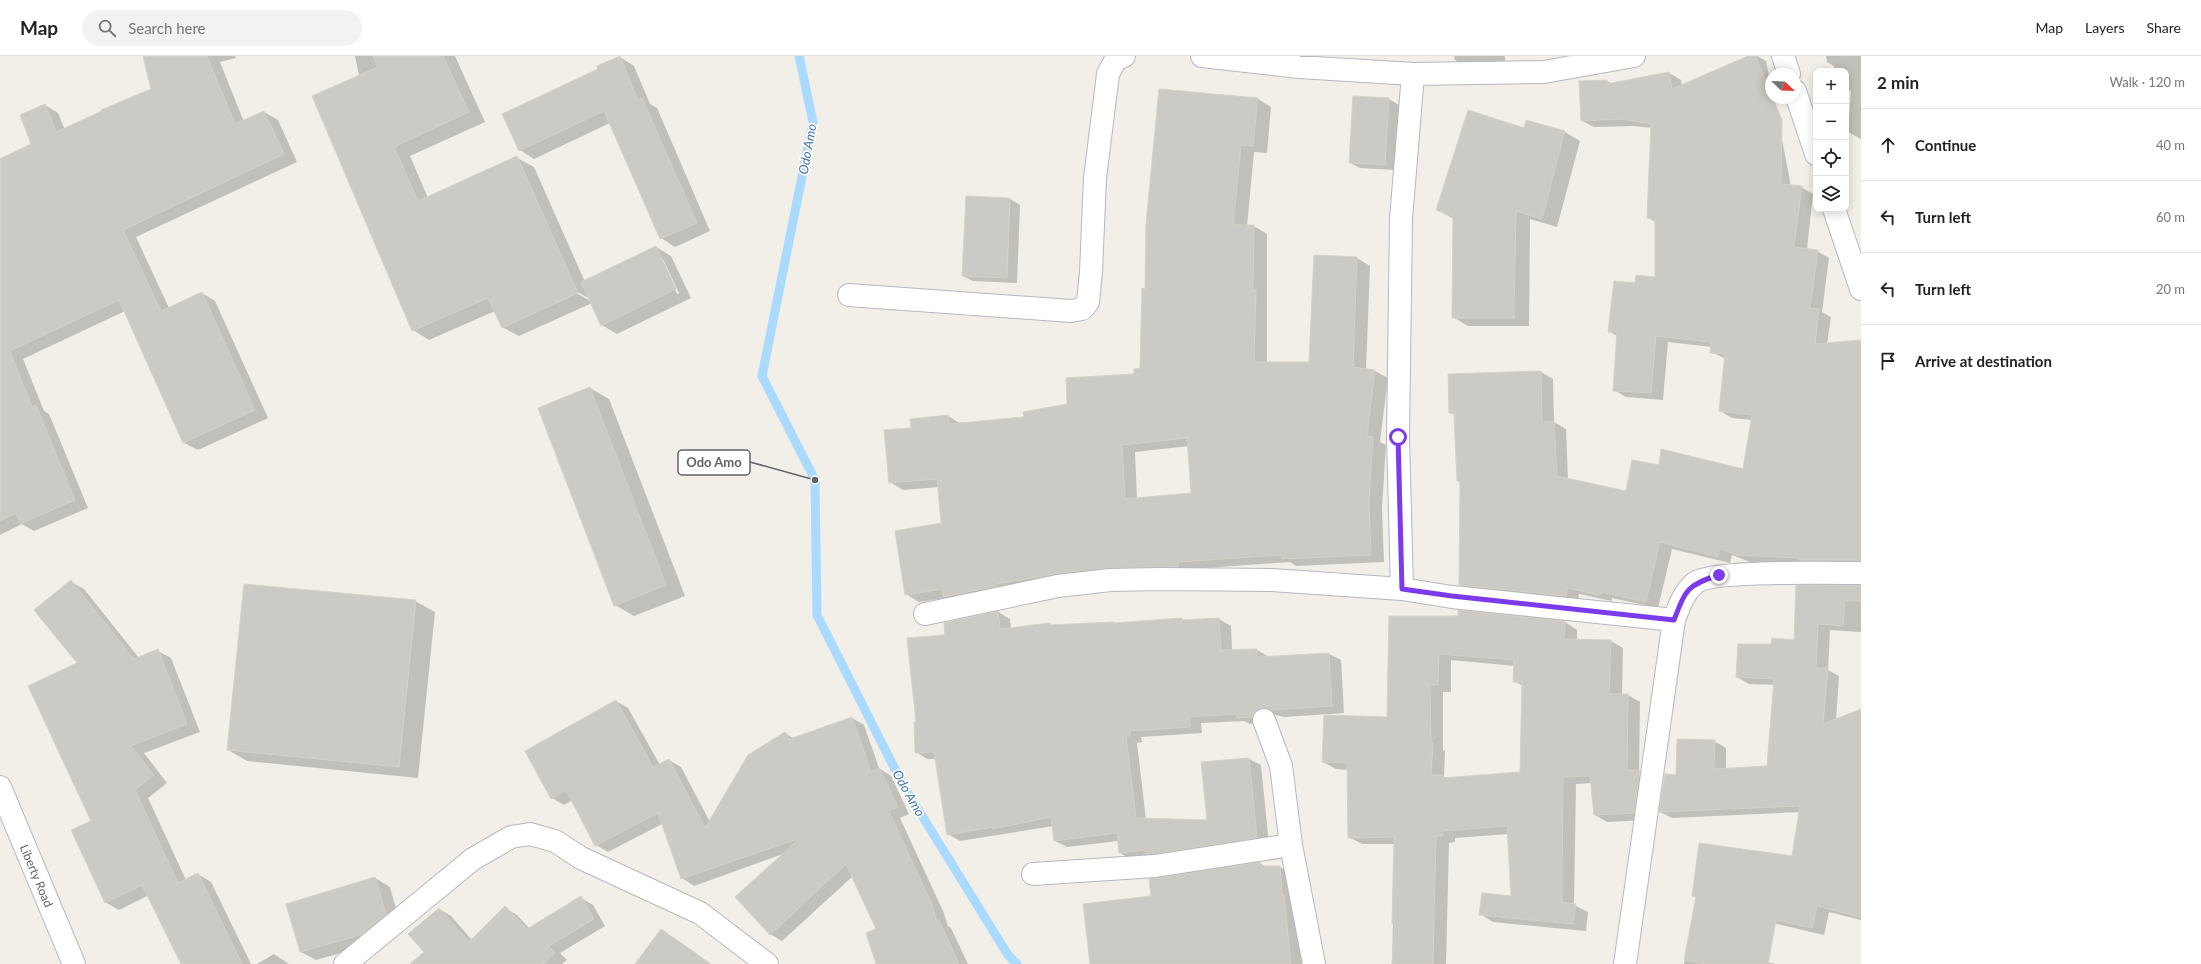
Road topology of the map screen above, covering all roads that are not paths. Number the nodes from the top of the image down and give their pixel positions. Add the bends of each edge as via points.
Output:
1 (1124, 56) edge
2 (1202, 56) edge
3 (1634, 56) edge
4 (1783, 56) edge
5 (1787, 68) edge
6 (1413, 74) junction
7 (1799, 104) edge
8 (1813, 145) edge
9 (1835, 212) edge
10 (1861, 289) edge
11 (849, 295) dead end
12 (1861, 573) edge
13 (1402, 589) junction
14 (925, 614) dead end
15 (1674, 620) junction
16 (1264, 720) dead end
17 (0, 787) edge
18 (1291, 845) junction
19 (1034, 874) dead end
20 (74, 964) edge
21 (345, 964) edge
22 (767, 964) edge
23 (1314, 964) edge
24 (1625, 964) edge

1 - 11 street via 1116,59 1108,74 1095,178 1088,302 1082,309 1071,311
2 - 6 street via 1299,67
3 - 6 street via 1544,72
4 - 5 street
6 - 13 street via 1401,219 1398,437
7 - 8 street
9 - 10 street
12 - 15 street via 1719,575 1696,582 1683,597
13 - 14 street via 1272,580 1110,580 1058,586
13 - 15 street
15 - 24 street
16 - 18 street via 1281,766
17 - 20 street, Liberty Road
18 - 19 street via 1155,866
18 - 23 street
21 - 22 street via 473,859 511,837 530,834 555,841 587,862 700,914

